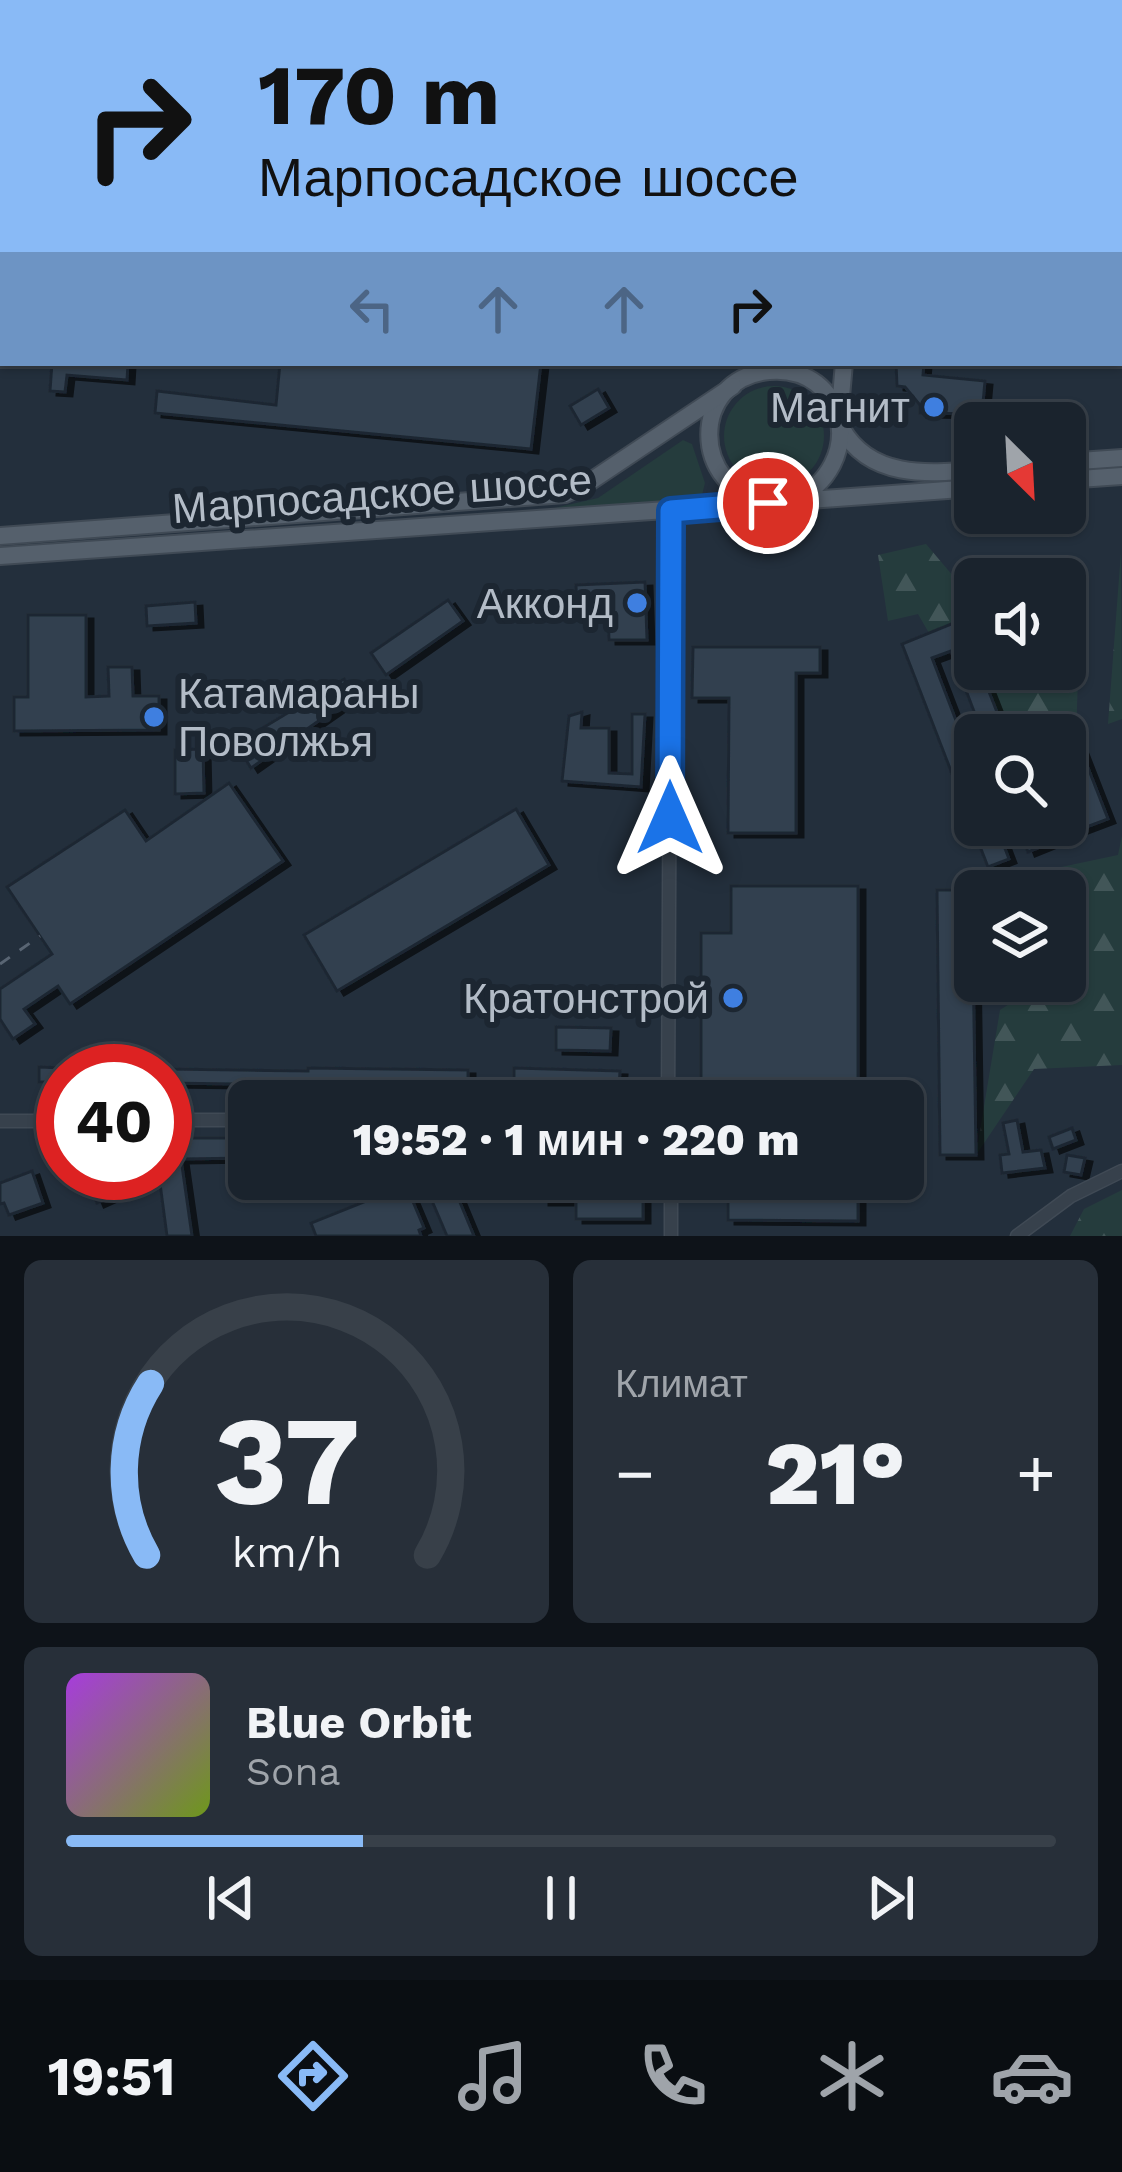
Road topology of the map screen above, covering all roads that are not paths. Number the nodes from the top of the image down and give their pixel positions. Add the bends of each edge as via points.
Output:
1 (763, 366) edge
2 (844, 366) edge
3 (740, 381) junction
4 (840, 423) junction
5 (1122, 458) edge
6 (1086, 461) edge
7 (954, 471) edge
8 (1122, 476) edge
9 (1086, 479) edge
10 (954, 490) edge
11 (793, 501) junction
12 (768, 503) junction
13 (671, 511) junction
14 (0, 536) edge
15 (0, 556) edge
16 (668, 1080) edge
17 (192, 1120) edge
18 (228, 1120) edge
19 (0, 1121) edge
20 (36, 1121) edge
21 (1121, 1171) edge
22 (671, 1200) edge
23 (671, 1236) edge
24 (1016, 1236) edge

1 - 3 main road, Марпосадское шоссе
2 - 4 main road
3 - 4 main road via 776,371 803,377 826,394
3 - 12 main road via 713,414 712,457 730,486
3 - 14 main road, Марпосадское шоссе via 565,494
4 - 7 main road via 860,452 898,470
4 - 11 main road via 830,474
5 - 6 main road
8 - 9 main road
10 - 11 main road
11 - 12 main road
12 - 13 main road, Марпосадское шоссе
13 - 15 main road, Марпосадское шоссе
13 - 16 street
17 - 18 street
19 - 20 street
21 - 24 street
22 - 23 street

